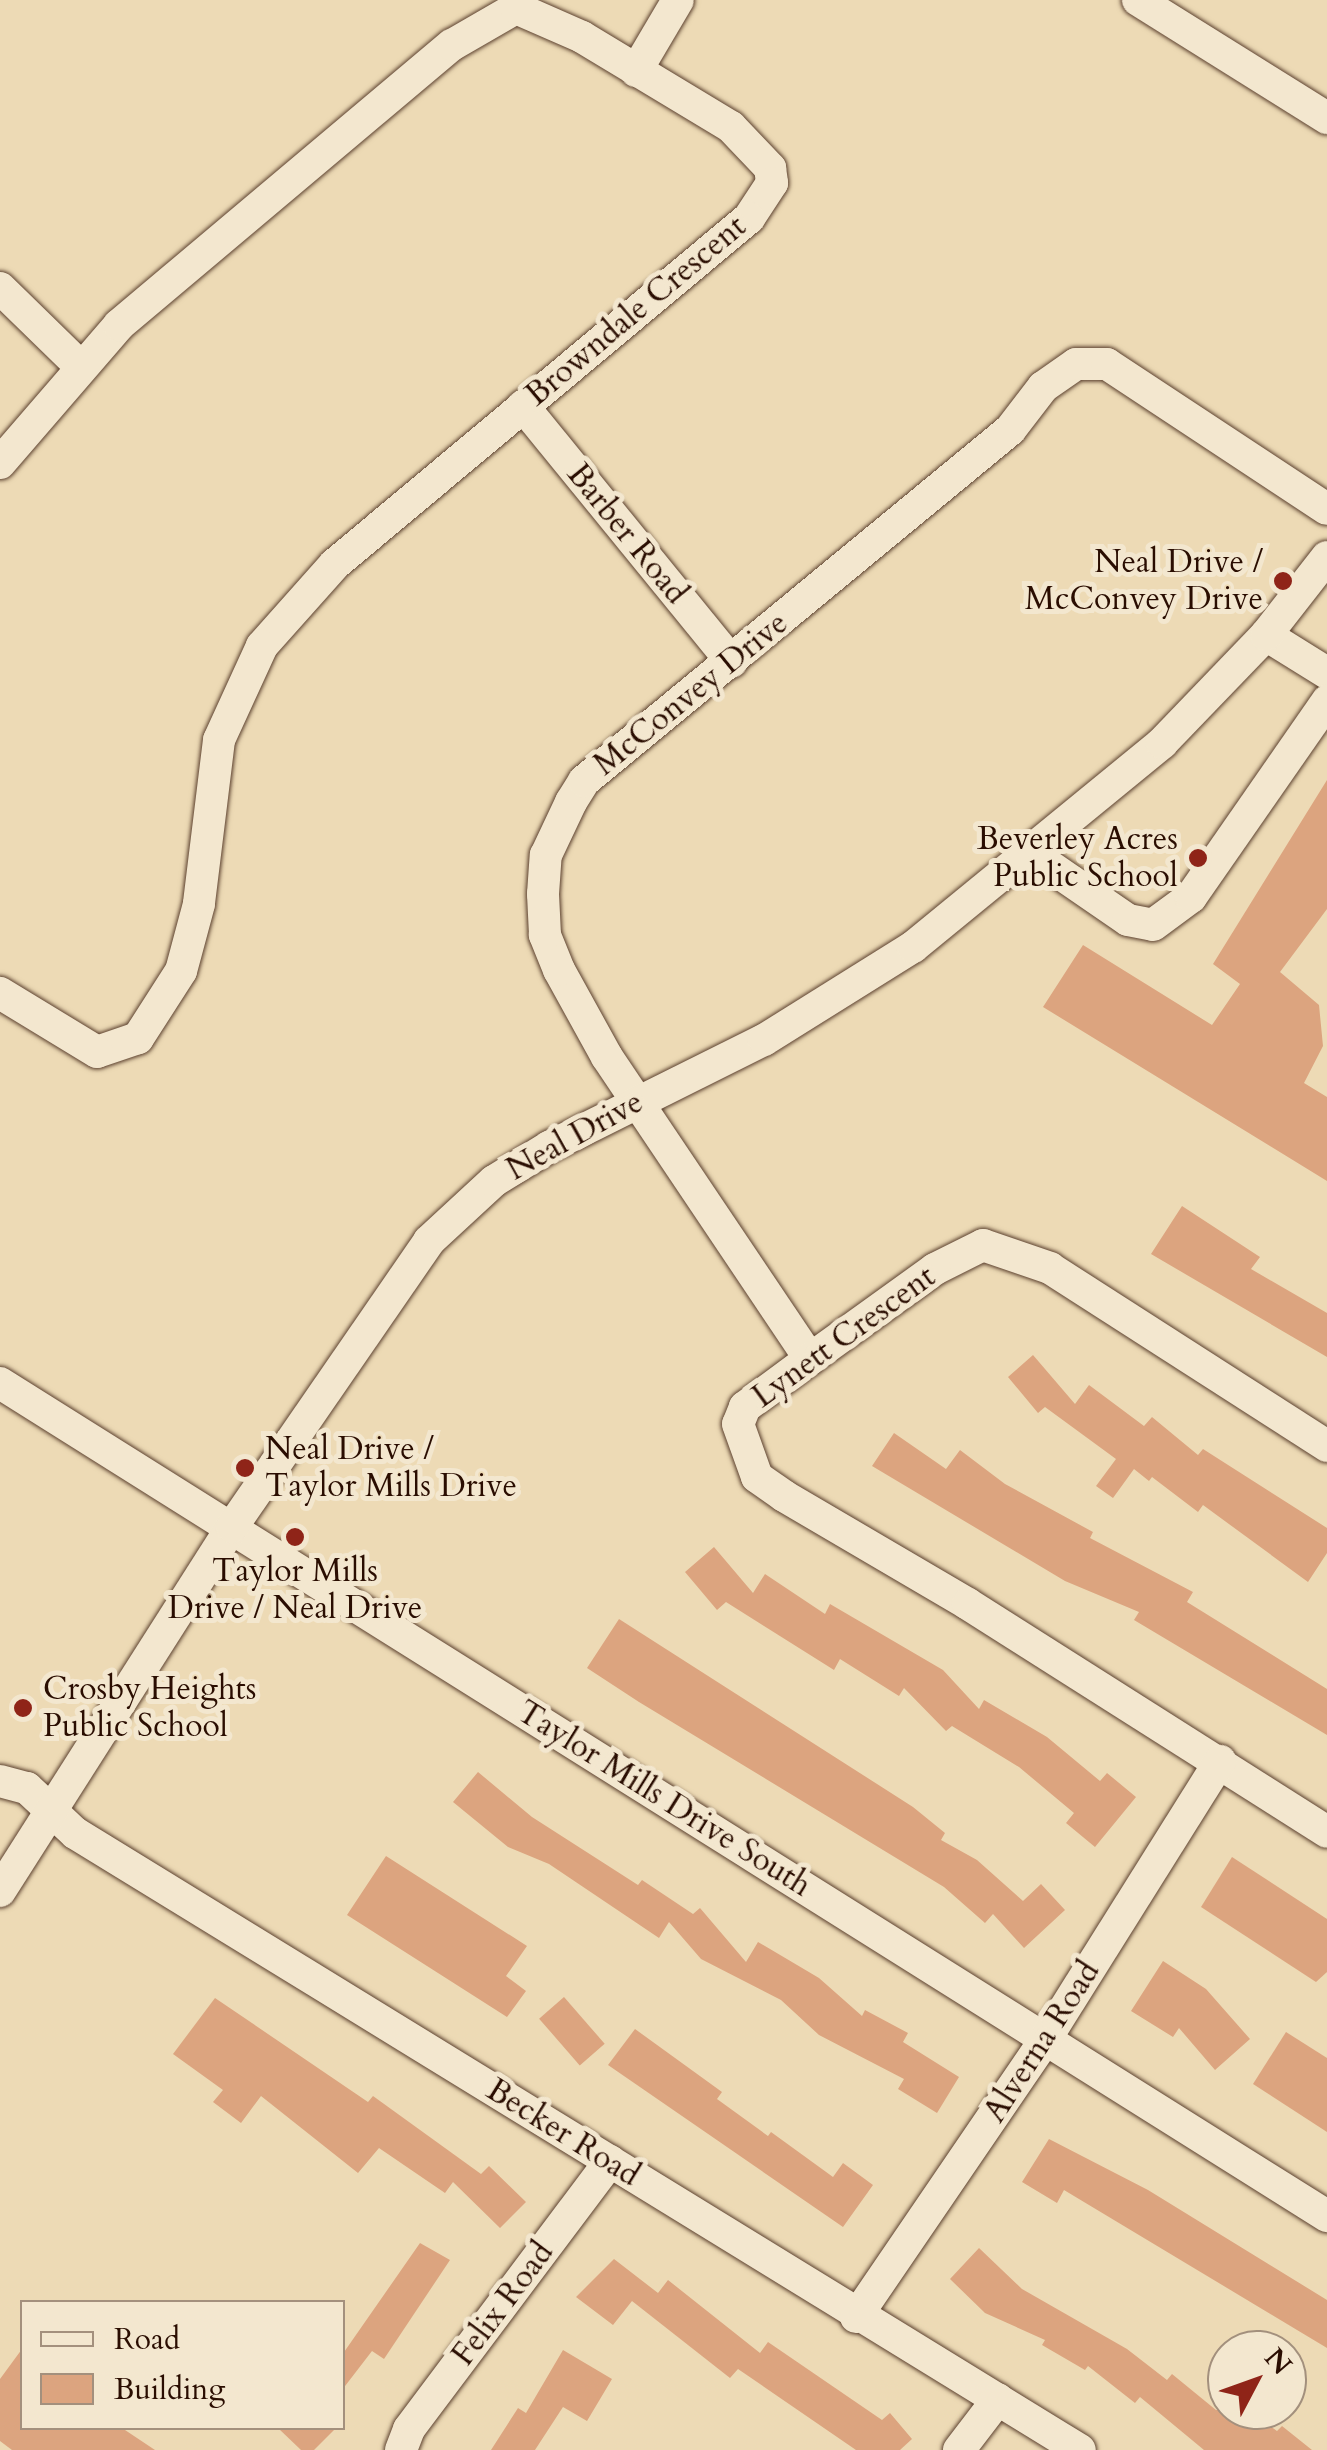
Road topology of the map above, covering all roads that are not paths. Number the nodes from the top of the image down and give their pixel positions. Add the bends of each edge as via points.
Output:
1 (678, 0) edge
2 (1138, 0) edge
3 (636, 70) junction
4 (1327, 118) edge
5 (0, 288) edge
6 (81, 367) junction
7 (523, 406) junction
8 (0, 463) edge
9 (1327, 510) edge
10 (1327, 557) edge
11 (1266, 636) junction
12 (732, 662) junction
13 (1327, 674) edge
14 (1327, 702) edge
15 (1029, 852) junction
16 (0, 992) edge
17 (636, 1100) junction
18 (810, 1358) junction
19 (0, 1383) edge
20 (1327, 1446) edge
21 (232, 1527) junction
22 (1220, 1761) junction
23 (0, 1781) edge
24 (54, 1808) junction
25 (1327, 1832) edge
26 (0, 1892) edge
27 (1047, 2037) junction
28 (610, 2161) junction
29 (1327, 2216) edge
30 (856, 2318) junction
31 (998, 2399) junction
32 (401, 2450) edge
33 (959, 2450) edge
34 (1080, 2450) edge

1 - 3 street
2 - 4 street
3 - 6 street, Browndale Crescent via 535,13 516,8 501,15 452,46 162,288
3 - 7 street, Browndale Crescent via 731,127 770,168 772,182 749,218
5 - 6 street
6 - 8 street, Browndale Crescent
7 - 12 street, Barber Road
7 - 16 street, Browndale Crescent via 334,564 262,646 219,740 198,904 181,971 138,1038 97,1052
9 - 12 street, McConvey Drive via 1108,364 1076,364 1043,387 1010,430
10 - 11 street, Neal Drive
11 - 13 street
11 - 15 street, Neal Drive via 1162,744
12 - 17 street, McConvey Drive via 584,781 546,854 545,935 571,997
14 - 15 street via 1191,897 1153,924 1128,920
15 - 17 street, Neal Drive via 912,947 824,1005
17 - 18 street, McConvey Drive
17 - 21 street, Neal Drive via 494,1182 429,1241
18 - 20 street, Lynett Crescent via 935,1269 983,1245 1050,1268
18 - 22 street, Lynett Crescent via 746,1407 738,1424 757,1477
19 - 21 street, Taylor Mills Drive South
21 - 24 street, Neal Drive
21 - 27 street, Taylor Mills Drive South
22 - 25 street, Lynett Crescent
22 - 27 street, Alverna Road
23 - 24 street, Becker Road via 27,1788
24 - 26 street, Neal Drive
24 - 28 street, Becker Road via 75,1833
27 - 29 street, Taylor Mills Drive South
27 - 30 street, Alverna Road
28 - 30 street, Becker Road
28 - 32 street, Felix Road via 408,2430
30 - 31 street, Becker Road
31 - 33 street
31 - 34 street, Becker Road

